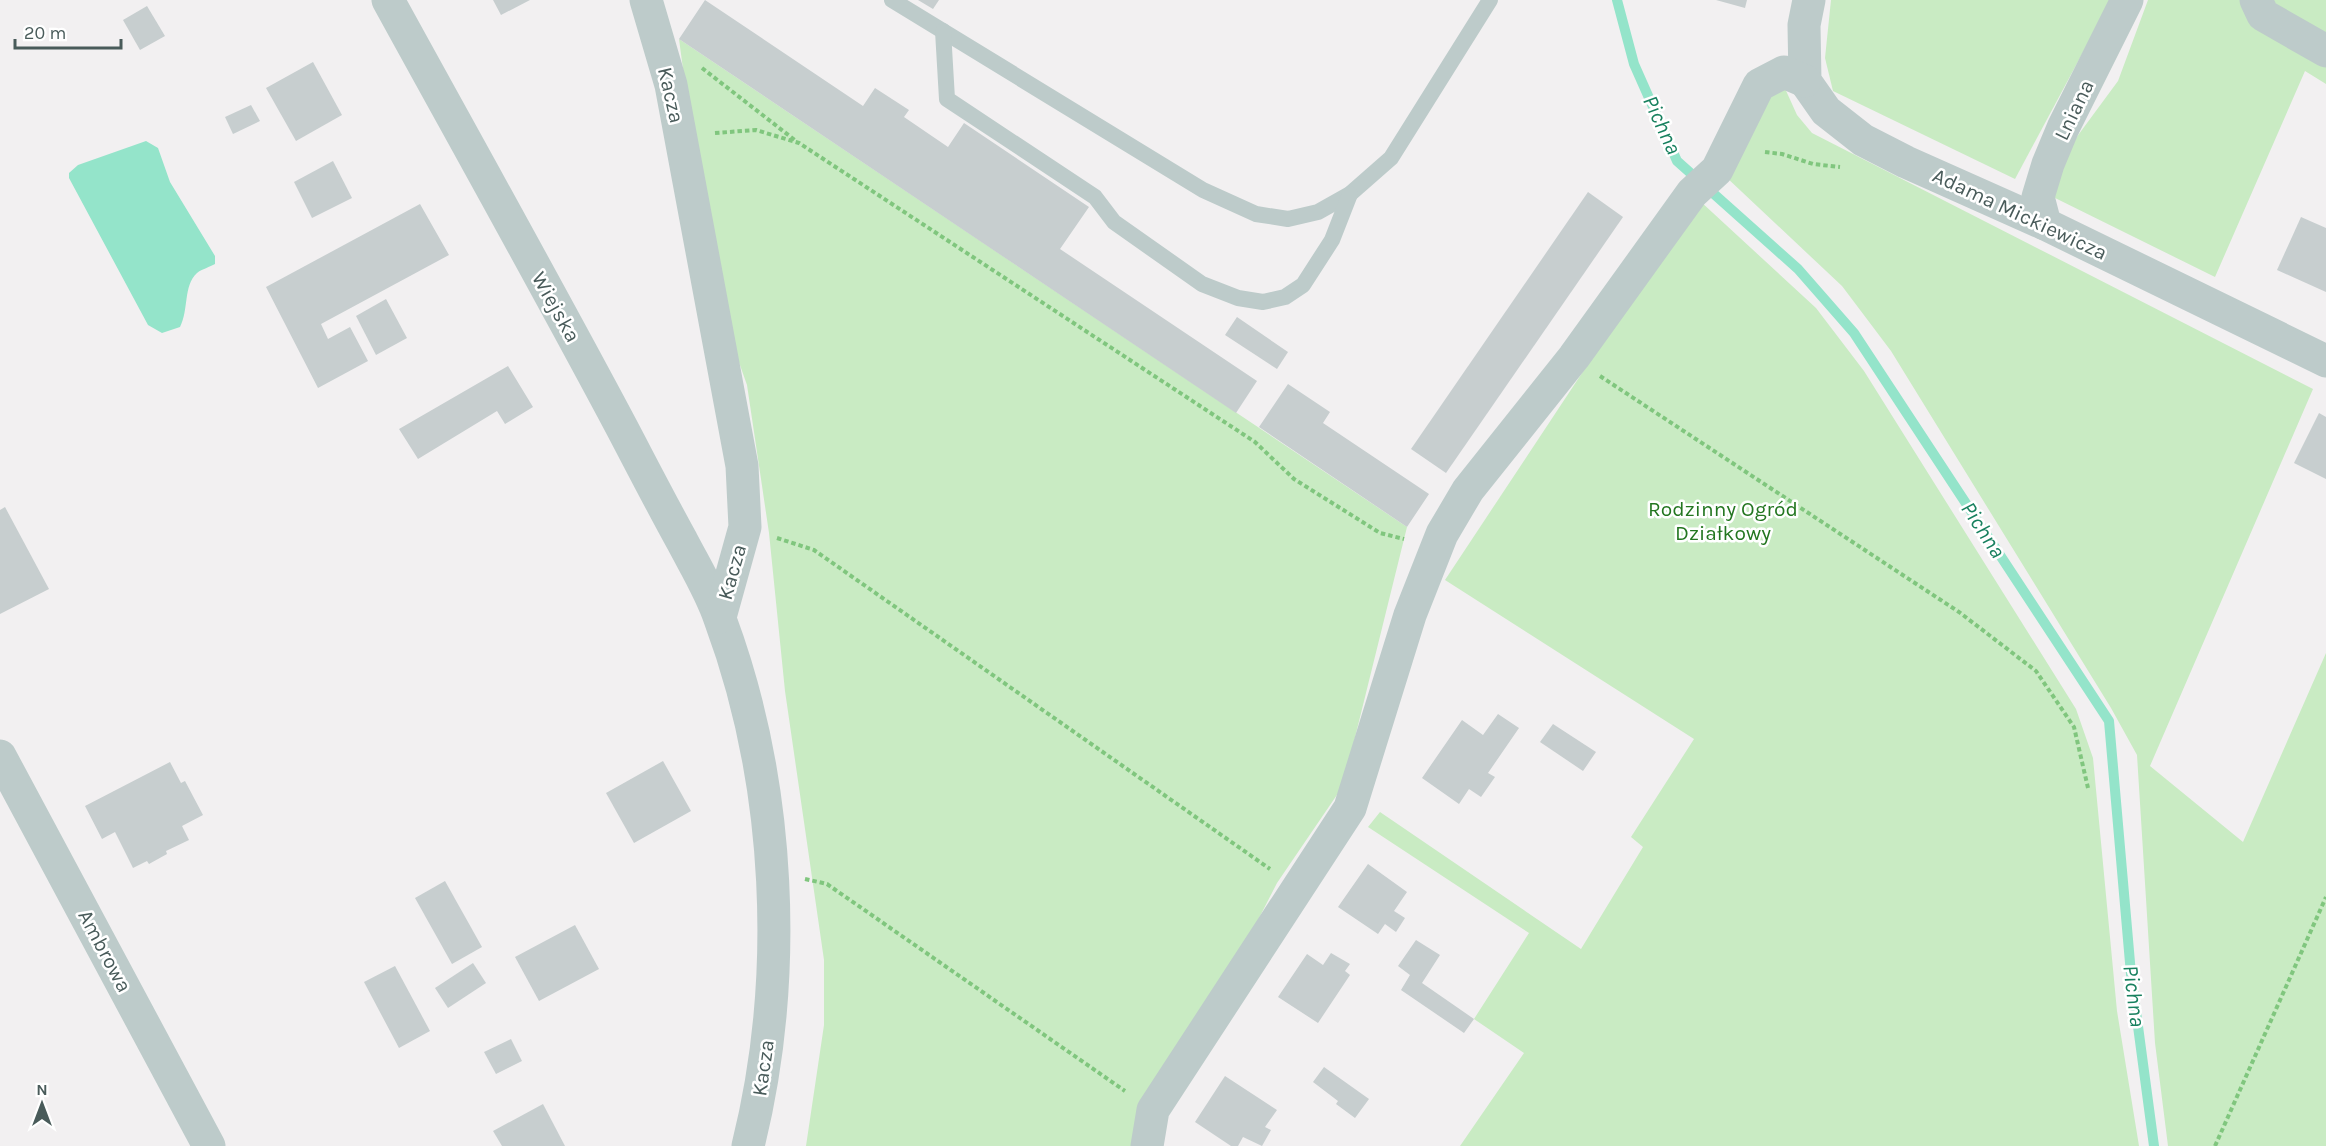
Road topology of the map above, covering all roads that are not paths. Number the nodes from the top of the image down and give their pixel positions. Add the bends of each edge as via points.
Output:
1 (388, 0) edge
2 (646, 0) edge
3 (892, 0) edge
4 (1490, 0) edge
5 (1809, 0) edge
6 (2127, 0) edge
7 (2256, 0) edge
8 (943, 31) junction
9 (2326, 51) edge
10 (1805, 81) junction
11 (1350, 194) junction
12 (2045, 224) junction
13 (2326, 361) edge
14 (720, 617) junction
15 (0, 756) edge
16 (209, 1146) edge
17 (748, 1146) edge
18 (1147, 1146) edge

1 - 14 street, Wiejska via 596,380
2 - 14 street, Kacza via 671,85 742,466 745,527
3 - 8 lane
4 - 11 lane via 1391,158
5 - 10 street via 1804,25
6 - 12 street, Lniana via 2048,164 2038,197
7 - 9 street via 2263,15
8 - 11 lane via 1203,189 1256,214 1288,219 1318,212
8 - 11 lane via 947,99 1095,197 1114,222 1202,284 1238,298 1263,302 1285,297 1303,285 1332,240
10 - 12 street, Adama Mickiewicza via 1826,111 1863,140
10 - 18 street via 1784,72 1759,85 1720,163 1692,193 1574,357 1468,490 1442,534 1410,615 1350,808 1153,1110
12 - 13 street, Adama Mickiewicza
14 - 17 street, Kacza via 742,686 757,755 774,890 769,1021 759,1102
15 - 16 street, Ambrowa

